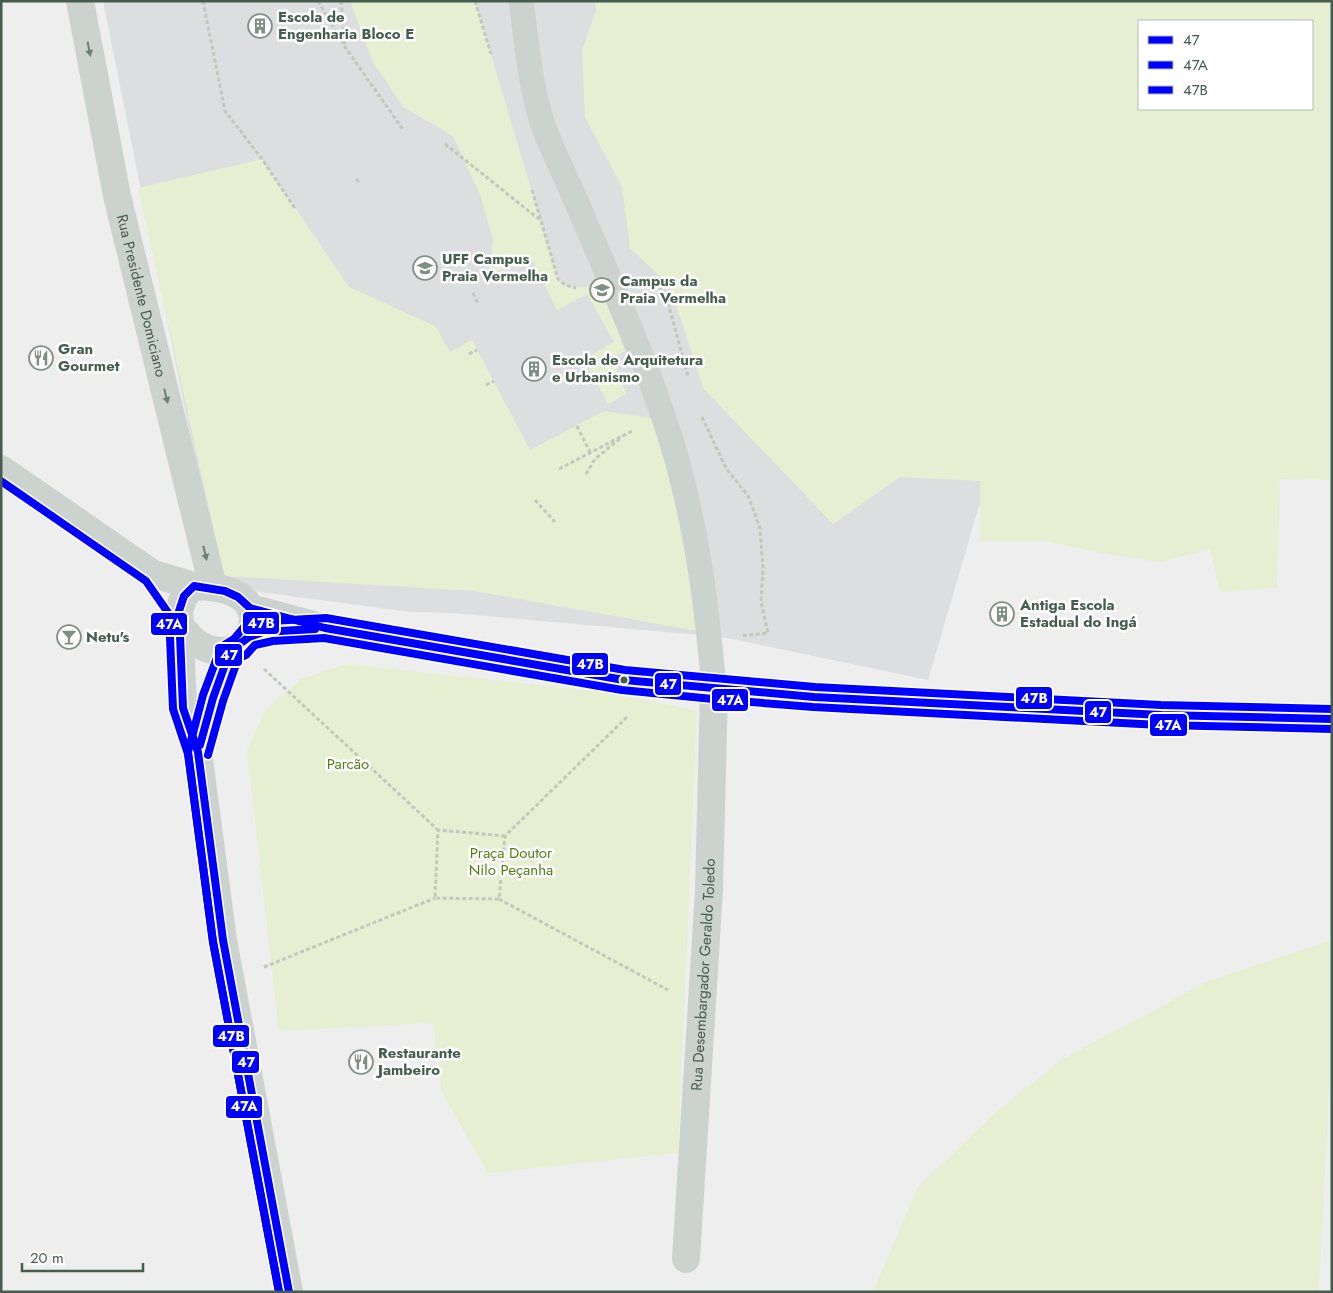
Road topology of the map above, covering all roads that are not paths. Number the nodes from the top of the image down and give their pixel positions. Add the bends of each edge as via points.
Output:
1 (80, 1) edge
2 (521, 1) edge
3 (1, 469) edge
4 (152, 574) junction
5 (203, 587) junction
6 (250, 608) junction
7 (179, 619) junction
8 (325, 628) junction
9 (240, 645) junction
10 (714, 689) junction
11 (1332, 719) edge
12 (198, 752) junction
13 (686, 1259) dead end
14 (289, 1292) edge

1 -> 5 street, Rua Presidente Domiciano via 117,196
2 - 10 lane via 535,96 544,128 611,283 662,414 692,513 706,602
3 - 4 street
4 - 5 street
4 - 7 street
5 - 6 street via 236,594
5 - 7 street via 184,596
6 - 8 street
6 - 9 street via 253,622
7 - 9 street via 198,645 212,650
7 - 12 street via 183,708
8 - 9 street via 272,631
8 - 10 street via 624,680
9 - 12 street via 213,698
10 - 11 street via 1161,715
10 - 13 street, Rua Desembargador Geraldo Toledo via 709,890
12 - 14 street via 231,981

